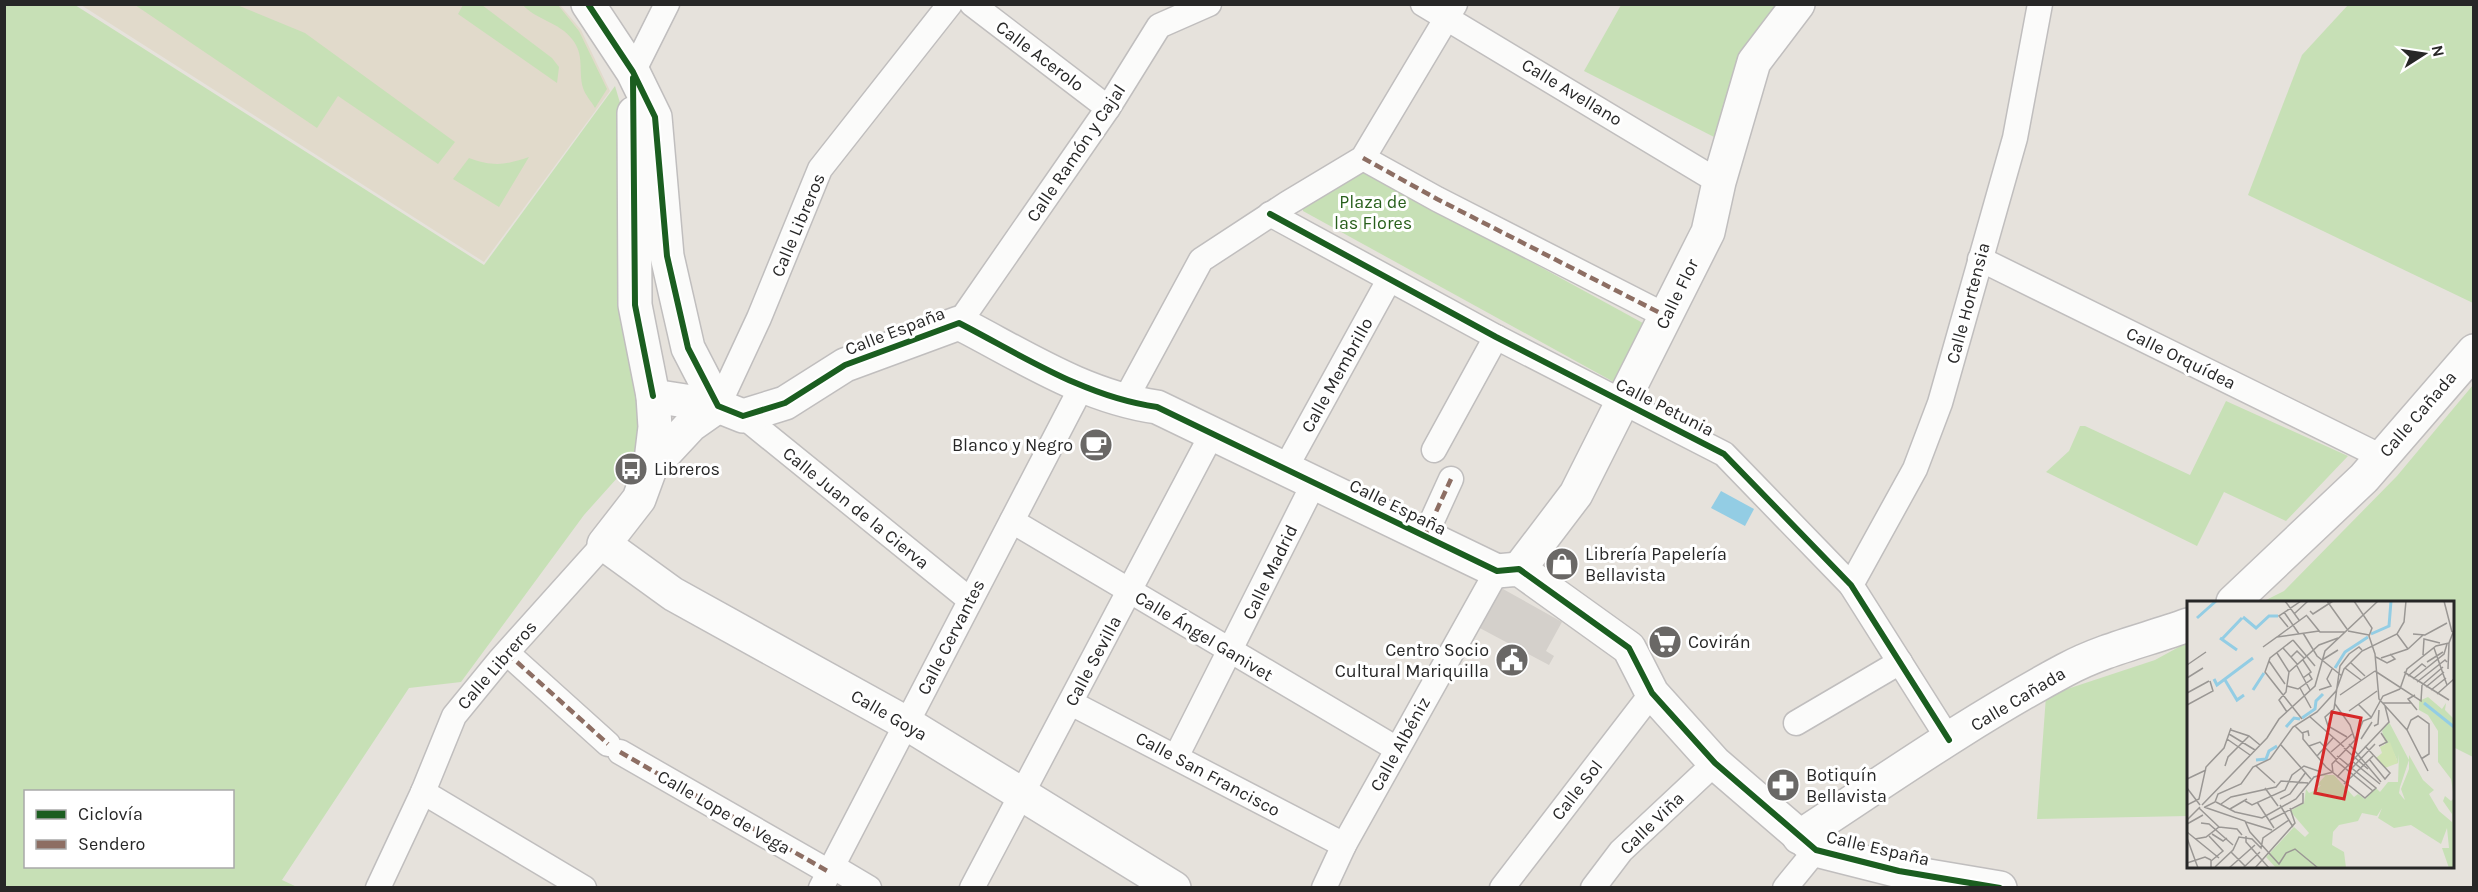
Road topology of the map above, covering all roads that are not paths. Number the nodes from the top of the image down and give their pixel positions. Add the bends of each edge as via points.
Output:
1 (588, 4) edge
2 (667, 4) edge
3 (950, 4) edge
4 (972, 4) edge
5 (1209, 4) edge
6 (1423, 4) edge
7 (1798, 4) edge
8 (2040, 4) edge
9 (1451, 11) edge
10 (633, 72) junction
11 (1108, 108) junction
12 (1363, 158) junction
13 (1719, 182) junction
14 (1270, 214) junction
15 (1980, 259) junction
16 (1389, 280) junction
17 (1666, 316) junction
18 (959, 323) junction
19 (1496, 337) junction
20 (2474, 351) edge
21 (1082, 386) junction
22 (652, 396) junction
23 (1124, 402) junction
24 (1623, 403) junction
25 (730, 411) junction
26 (1212, 434) junction
27 (1434, 450) dead end
28 (2382, 457) junction
29 (650, 469) junction
30 (1285, 469) junction
31 (1451, 479) dead end
32 (1314, 483) junction
33 (639, 499) junction
34 (1012, 521) junction
35 (1425, 536) junction
36 (604, 544) junction
37 (1508, 570) junction
38 (1851, 585) junction
39 (1129, 592) junction
40 (970, 600) junction
41 (2235, 601) edge
42 (2187, 625) edge
43 (1231, 652) junction
44 (507, 653) junction
45 (1900, 662) junction
46 (1652, 693) junction
47 (1071, 703) junction
48 (906, 723) junction
49 (1796, 723) dead end
50 (1949, 740) junction
51 (1397, 749) junction
52 (1176, 757) junction
53 (1715, 763) junction
54 (423, 792) junction
55 (1023, 796) junction
56 (1808, 844) junction
57 (1344, 845) junction
58 (827, 875) edge
59 (1898, 880) edge
60 (1172, 887) edge
61 (378, 888) edge
62 (584, 888) edge
63 (869, 888) edge
64 (972, 888) edge
65 (1324, 888) edge
66 (1502, 888) edge
67 (1593, 888) edge
68 (1785, 888) edge
69 (2000, 888) edge

1 - 10 street
2 - 10 street
3 - 25 street, Calle Libreros via 820,169 759,318
4 - 11 street, Calle Acerolo
5 - 11 street, Calle Ramón y Cajal via 1159,26
6 - 9 street, Calle Avellano
7 - 13 street, Calle Flor via 1754,62
8 - 15 street, Calle Hortensia via 2015,138
9 - 12 street
9 - 13 street, Calle Avellano
10 - 22 street via 635,305
10 - 25 street via 655,117 667,256 688,348
11 - 18 street, Calle Ramón y Cajal
12 - 14 street
12 - 17 street
13 - 17 street, Calle Flor via 1708,232
14 - 16 street, Calle Petunia
14 - 23 street via 1201,260
15 - 28 street, Calle Orquídea
15 - 38 street, Calle Hortensia via 1940,403 1915,469
16 - 19 street, Calle Petunia
16 - 30 street, Calle Membrillo
17 - 24 street, Calle Flor
18 - 21 street, Calle España
18 - 25 street, Calle España via 845,365 785,404
19 - 24 street, Calle Petunia
19 - 27 street
20 - 28 street, Calle Cañada
21 - 23 street, Calle España
21 - 34 street, Calle Cervantes
22 - 25 street
22 - 29 street via 655,427
23 - 26 street, Calle España via 1157,407
24 - 37 street, Calle Flor via 1576,494
24 - 38 street, Calle Petunia via 1724,454
25 - 29 street, Calle Libreros via 692,425
25 - 33 street, Calle Libreros via 653,496
25 - 40 street, Calle Juan de la Cierva
26 - 30 street, Calle España
26 - 39 street, Calle Sevilla
28 - 41 street, Calle Cañada
29 - 33 street, Calle Libreros
30 - 32 street, Calle España
31 - 35 street
32 - 35 street, Calle España
32 - 43 street, Calle Madrid
33 - 36 street, Calle Libreros
34 - 39 street, Calle Ángel Ganivet
34 - 40 street, Calle Cervantes
35 - 37 street, Calle España
36 - 44 street, Calle Libreros
36 - 48 street, Calle Goya via 673,594
37 - 46 street, Calle España via 1629,648
37 - 51 street, Calle Albéniz
38 - 45 street, Calle Petunia
39 - 43 street, Calle Ángel Ganivet
39 - 47 street, Calle Sevilla
40 - 48 street, Calle Cervantes
42 - 50 street, Calle Cañada via 2106,651 2065,670
43 - 51 street, Calle Ángel Ganivet
43 - 52 street, Calle Madrid
44 - 54 street, Calle Libreros via 454,716
44 - 58 street, Calle Lope de Vega via 614,748
45 - 49 street
45 - 50 street, Calle Petunia
46 - 53 street, Calle España
46 - 66 street, Calle Sol
47 - 52 street, Calle San Francisco
47 - 55 street, Calle Sevilla
48 - 55 street, Calle Goya
48 - 58 street, Calle Cervantes
50 - 56 street, Calle Cañada
51 - 57 street, Calle Albéniz
52 - 57 street, Calle San Francisco
53 - 56 street, Calle España
53 - 67 street, Calle Viña via 1621,851
54 - 61 street, Calle Libreros
54 - 62 street
55 - 60 street, Calle Goya
55 - 64 street, Calle Sevilla
56 - 59 street, Calle España
56 - 68 street
57 - 65 street, Calle Albéniz
58 - 63 street, Calle Lope de Vega
59 - 69 street, Calle España

